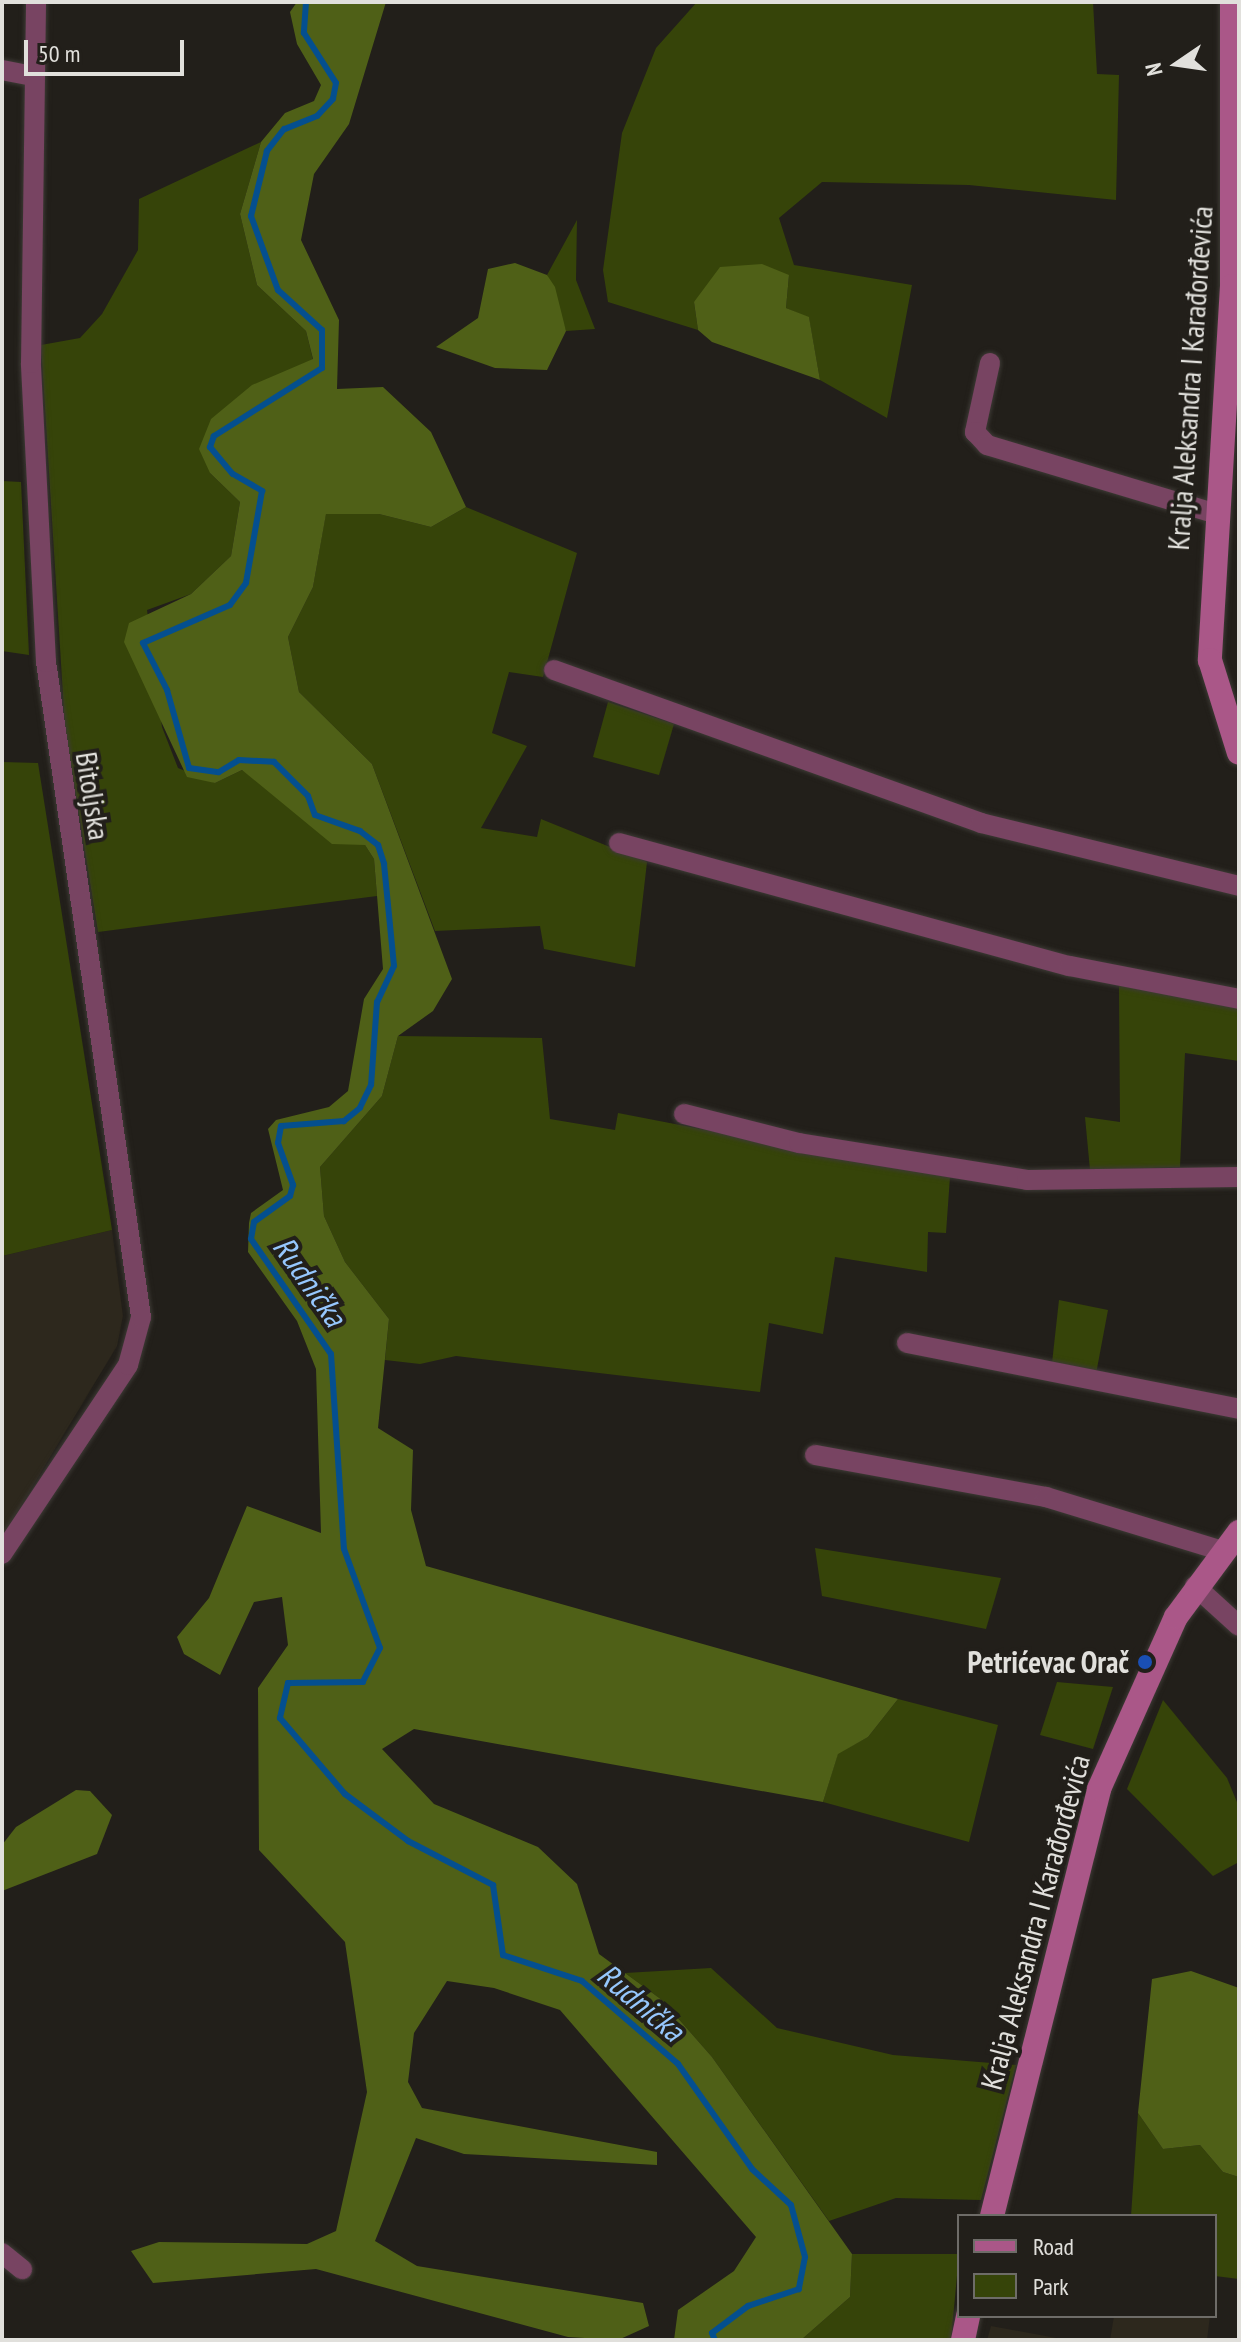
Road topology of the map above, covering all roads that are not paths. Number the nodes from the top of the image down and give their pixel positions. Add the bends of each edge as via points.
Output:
1 (36, 2) edge
2 (1232, 2) edge
3 (2, 70) edge
4 (34, 76) junction
5 (1235, 130) edge
6 (990, 363) dead end
7 (1229, 436) edge
8 (1214, 513) junction
9 (554, 670) dead end
10 (1239, 752) edge
11 (619, 843) dead end
12 (1239, 886) edge
13 (1239, 999) edge
14 (684, 1114) dead end
15 (1239, 1177) edge
16 (907, 1343) dead end
17 (1239, 1409) edge
18 (815, 1455) dead end
19 (1239, 1532) edge
20 (1223, 1551) junction
21 (2, 1554) edge
22 (1195, 1586) junction
23 (1239, 1626) edge
24 (993, 2214) edge
25 (2, 2253) edge
26 (22, 2269) dead end
27 (968, 2318) edge
28 (963, 2340) edge

1 - 4 street, Bitoljska
2 - 5 street, Kralja Aleksandra I Karađorđevića
3 - 4 street
4 - 21 street, Bitoljska via 31,363 46,662 141,1317 128,1365
5 - 7 street, Kralja Aleksandra I Karađorđevića
6 - 8 street via 975,432 987,445
7 - 8 street, Kralja Aleksandra I Karađorđevića
8 - 10 street, Kralja Aleksandra I Karađorđevića via 1210,660
9 - 12 street via 981,823
11 - 13 street via 1070,966
14 - 15 street via 799,1143 1027,1180
16 - 17 street
18 - 20 street via 1046,1497
19 - 20 street, Kralja Aleksandra I Karađorđevića
20 - 22 street, Kralja Aleksandra I Karađorđevića
22 - 23 street
22 - 24 street, Kralja Aleksandra I Karađorđevića via 1099,1789
25 - 26 street
27 - 28 street

